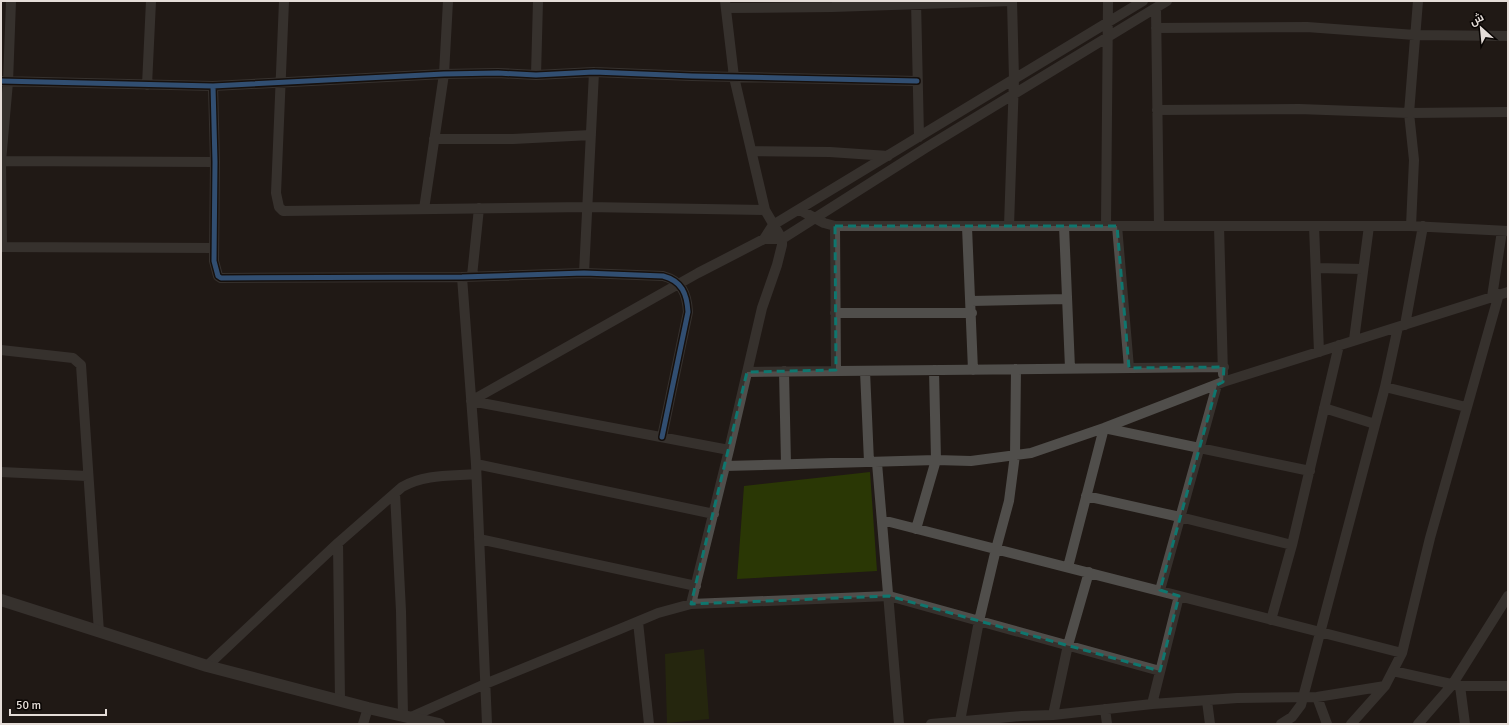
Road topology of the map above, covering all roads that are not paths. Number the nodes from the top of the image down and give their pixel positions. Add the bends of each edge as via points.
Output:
1 (11, 1) edge
2 (151, 1) edge
3 (284, 1) edge
4 (448, 1) edge
5 (538, 1) edge
6 (1012, 1) edge
7 (1108, 1) edge
8 (1143, 1) edge
9 (1167, 1) edge
10 (1418, 1) edge
11 (916, 3) edge
12 (725, 4) edge
13 (1156, 8) junction
14 (1109, 21) junction
15 (1156, 28) junction
16 (1415, 35) junction
17 (1109, 36) junction
18 (1508, 36) edge
19 (594, 72) junction
20 (444, 74) junction
21 (536, 74) junction
22 (734, 77) junction
23 (1014, 79) junction
24 (5, 81) edge
25 (281, 81) junction
26 (917, 81) junction
27 (147, 85) junction
28 (213, 86) junction
29 (1013, 95) junction
30 (1158, 110) junction
31 (1508, 112) edge
32 (1409, 113) junction
33 (591, 136) junction
34 (919, 136) junction
35 (434, 138) junction
36 (752, 151) junction
37 (888, 156) junction
38 (1, 161) edge
39 (215, 162) junction
40 (479, 208) junction
41 (587, 208) junction
42 (424, 209) junction
43 (765, 210) junction
44 (800, 210) junction
45 (815, 218) junction
46 (774, 225) junction
47 (835, 226) junction
48 (1009, 226) junction
49 (1064, 226) junction
50 (1111, 226) junction
51 (1159, 226) junction
52 (1219, 226) junction
53 (1314, 226) junction
54 (1369, 226) junction
55 (1411, 226) junction
56 (1423, 226) junction
57 (967, 227) junction
58 (1505, 231) edge
59 (764, 239) junction
60 (782, 239) junction
61 (1, 247) edge
62 (214, 248) junction
63 (1316, 268) junction
64 (1363, 269) junction
65 (584, 273) junction
66 (467, 277) junction
67 (679, 284) junction
68 (1500, 294) edge
69 (1067, 299) junction
70 (971, 301) junction
71 (835, 313) junction
72 (972, 314) junction
73 (1402, 326) junction
74 (1354, 340) junction
75 (1339, 345) junction
76 (1, 350) edge
77 (1319, 352) junction
78 (1224, 367) junction
79 (1070, 368) junction
80 (1129, 368) junction
81 (1016, 369) junction
82 (836, 370) junction
83 (934, 370) junction
84 (973, 370) junction
85 (784, 371) junction
86 (865, 371) junction
87 (747, 372) junction
88 (1220, 384) junction
89 (1385, 387) junction
90 (471, 401) junction
91 (1466, 407) junction
92 (1324, 408) junction
93 (1375, 424) junction
94 (1104, 428) junction
95 (662, 437) junction
96 (1200, 447) junction
97 (729, 450) junction
98 (1015, 455) junction
99 (936, 460) junction
100 (873, 462) junction
101 (786, 464) junction
102 (725, 466) junction
103 (476, 469) junction
104 (1310, 471) junction
105 (1, 472) edge
106 (87, 476) junction
107 (395, 493) junction
108 (1086, 496) junction
109 (714, 514) junction
110 (1180, 517) junction
111 (882, 520) junction
112 (916, 529) junction
113 (479, 539) junction
114 (338, 543) junction
115 (1292, 545) junction
116 (996, 549) junction
117 (1068, 567) junction
118 (1090, 572) junction
119 (696, 586) junction
120 (1160, 590) junction
121 (889, 596) junction
122 (1179, 596) junction
123 (1508, 596) edge
124 (1, 600) edge
125 (691, 604) junction
126 (1271, 620) junction
127 (979, 621) junction
128 (638, 622) junction
129 (99, 632) junction
130 (1319, 632) junction
131 (1068, 645) junction
132 (1402, 653) junction
133 (207, 666) junction
134 (1160, 671) junction
135 (1393, 671) junction
136 (484, 684) junction
137 (1384, 686) junction
138 (1456, 686) junction
139 (1508, 686) edge
140 (1301, 697) junction
141 (1317, 697) junction
142 (340, 701) junction
143 (1207, 701) junction
144 (1152, 704) junction
145 (368, 708) junction
146 (1105, 710) junction
147 (1053, 715) junction
148 (414, 719) edge
149 (1022, 720) edge
150 (960, 721) junction
151 (363, 724) edge
152 (439, 724) edge
153 (487, 724) edge
154 (649, 724) edge
155 (899, 724) edge
156 (932, 724) edge
157 (1107, 724) edge
158 (1210, 724) edge
159 (1281, 724) edge
160 (1327, 724) edge
161 (1351, 724) edge
162 (1418, 724) edge
163 (1464, 724) edge

1 - 24 street
2 - 27 street
3 - 25 street
4 - 20 street
5 - 21 street
6 - 11 street
6 - 23 street
7 - 14 street
8 - 14 street
9 - 13 street
10 - 16 street
11 - 12 street
11 - 26 street
12 - 22 street
13 - 15 street
13 - 17 street
14 - 17 street
14 - 23 street
15 - 16 street via 1308,26
15 - 30 street
16 - 18 street
16 - 32 street
17 - 29 street
17 - 50 street
19 - 21 street
19 - 22 street
19 - 33 street
20 - 21 street
20 - 25 street
20 - 35 street
22 - 26 street
22 - 36 street
23 - 29 street
23 - 34 street
24 - 27 street
24 - 38 street
25 - 28 street
25 - 42 street via 276,200 283,211
26 - 34 street
27 - 28 street
28 - 39 street
29 - 45 street
29 - 48 street
30 - 32 street via 1299,109
30 - 51 street
31 - 32 street
32 - 55 street via 1414,160
33 - 35 street
33 - 41 street
34 - 37 street
35 - 42 street
36 - 37 street
36 - 43 street
37 - 44 street
38 - 39 street
38 - 61 street
39 - 62 street
40 - 41 street
40 - 42 street
40 - 66 street
41 - 43 street
41 - 65 street
43 - 46 street
44 - 45 street
44 - 46 street
45 - 47 street
45 - 60 street
46 - 59 street
46 - 60 street
47 - 57 street
47 - 71 street
48 - 49 street
48 - 57 street
49 - 50 street
49 - 69 street
50 - 51 street
50 - 80 street
51 - 52 street
52 - 53 street
52 - 78 street
53 - 54 street
53 - 63 street
54 - 55 street
54 - 64 street
55 - 56 street
56 - 58 street
56 - 73 street
57 - 70 street
58 - 68 street
59 - 60 street
59 - 67 street
60 - 87 street via 781,251 762,308
61 - 62 street
62 - 66 street via 215,270 221,278
63 - 64 street
63 - 77 street
64 - 74 street
65 - 66 street
65 - 67 street via 662,276 672,278
66 - 90 street
67 - 90 street
67 - 95 street via 688,298 688,312
68 - 73 street
68 - 91 street
69 - 70 street
69 - 79 street
70 - 72 street
71 - 72 street
71 - 82 street
72 - 84 street
73 - 74 street
73 - 89 street
74 - 75 street
75 - 77 street
75 - 92 street
76 - 106 street via 73,358 81,365
77 - 88 street
78 - 80 street
78 - 88 street
79 - 80 street
79 - 81 street
81 - 84 street
81 - 98 street
82 - 85 street
82 - 86 street
83 - 84 street
83 - 86 street
83 - 99 street
85 - 87 street
85 - 101 street
86 - 100 street
87 - 97 street
88 - 94 street
88 - 96 street
89 - 91 street
89 - 93 street
90 - 95 street
90 - 103 street
91 - 132 street
92 - 93 street
92 - 104 street
93 - 130 street
94 - 96 street
94 - 98 street via 1031,453
94 - 108 street
95 - 97 street
96 - 104 street
96 - 110 street
97 - 102 street
98 - 99 street via 971,461
98 - 116 street via 1009,501
99 - 100 street
99 - 112 street
100 - 101 street
100 - 111 street
101 - 102 street
102 - 109 street
103 - 107 street via 417,480
103 - 109 street
103 - 113 street
104 - 115 street
105 - 106 street
106 - 129 street
107 - 114 street
107 - 148 street via 402,611
108 - 110 street
108 - 117 street
109 - 119 street
110 - 115 street
110 - 120 street
111 - 112 street
111 - 121 street
112 - 116 street
113 - 119 street
113 - 136 street
114 - 133 street
114 - 142 street
115 - 126 street
116 - 117 street
116 - 127 street
117 - 118 street
118 - 120 street
118 - 131 street
119 - 125 street
120 - 122 street
121 - 125 street
121 - 127 street
121 - 155 street
122 - 126 street
122 - 134 street
123 - 138 street
124 - 129 street
125 - 128 street via 658,613
126 - 130 street
127 - 131 street
127 - 150 street
128 - 136 street
128 - 154 street
129 - 133 street
130 - 132 street
130 - 140 street
131 - 134 street
131 - 147 street
132 - 135 street
133 - 142 street
134 - 144 street
135 - 137 street
135 - 138 street
136 - 148 street
136 - 153 street
137 - 141 street
137 - 161 street
138 - 139 street
138 - 162 street
138 - 163 street
140 - 141 street
140 - 143 street
140 - 159 street via 1298,710
141 - 160 street
142 - 145 street
143 - 144 street
143 - 158 street
144 - 146 street
145 - 148 street
145 - 151 street
146 - 147 street
146 - 157 street
147 - 149 street
148 - 152 street
149 - 150 street
150 - 156 street

